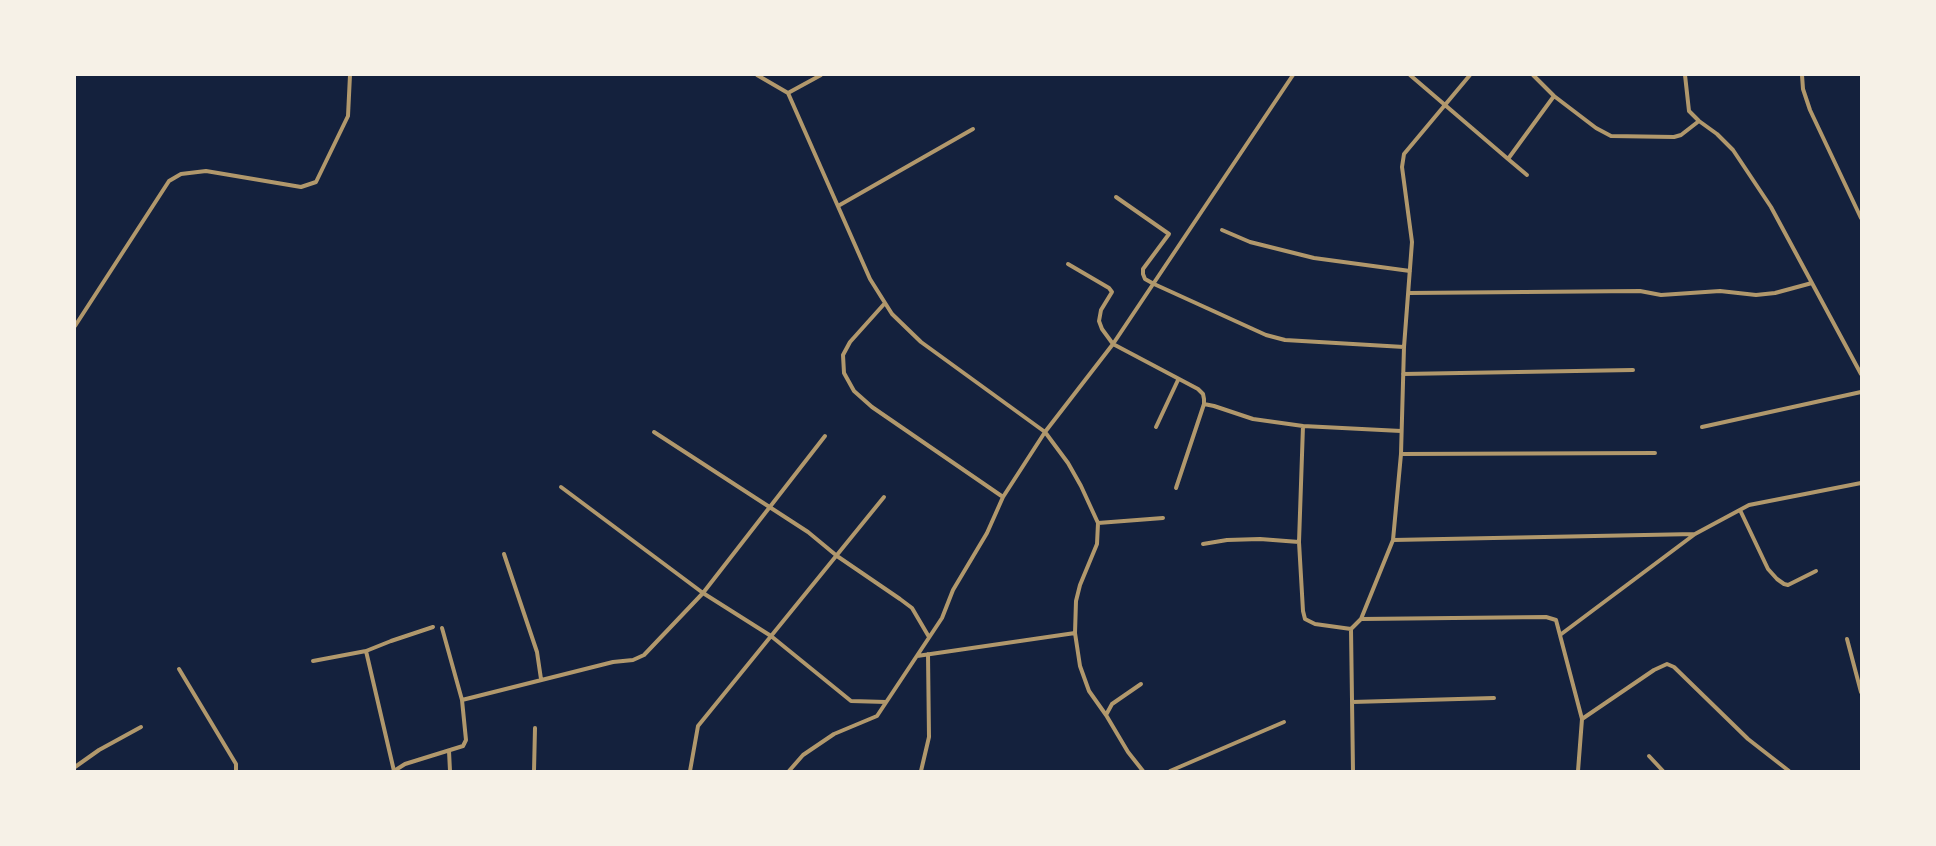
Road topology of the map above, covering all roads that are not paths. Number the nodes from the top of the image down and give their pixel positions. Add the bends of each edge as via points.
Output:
1 (350, 75) edge
2 (757, 75) edge
3 (821, 75) edge
4 (1293, 75) edge
5 (1410, 75) edge
6 (1470, 75) edge
7 (1534, 75) edge
8 (1685, 75) edge
9 (1802, 75) edge
10 (788, 93) junction
11 (1554, 96) junction
12 (1444, 106) junction
13 (1699, 121) junction
14 (973, 129) dead end
15 (1508, 159) junction
16 (1527, 174) dead end
17 (1116, 196) dead end
18 (838, 206) junction
19 (1861, 218) edge
20 (1222, 230) dead end
21 (1068, 264) dead end
22 (1410, 271) junction
23 (1812, 283) junction
24 (1154, 284) junction
25 (1409, 293) junction
26 (885, 303) junction
27 (75, 326) edge
28 (1113, 344) junction
29 (1404, 347) junction
30 (1633, 370) dead end
31 (1403, 374) junction
32 (1861, 374) edge
33 (1178, 380) junction
34 (1861, 392) edge
35 (1204, 404) junction
36 (1303, 426) junction
37 (1702, 426) dead end
38 (1156, 427) dead end
39 (1401, 431) junction
40 (654, 432) dead end
41 (1045, 432) junction
42 (825, 436) dead end
43 (1655, 453) dead end
44 (1401, 454) junction
45 (1861, 483) edge
46 (561, 487) dead end
47 (1176, 488) dead end
48 (884, 497) dead end
49 (1003, 497) junction
50 (770, 507) junction
51 (1740, 510) junction
52 (1163, 518) dead end
53 (1098, 522) junction
54 (1695, 534) junction
55 (1393, 540) junction
56 (1299, 542) junction
57 (1203, 544) dead end
58 (504, 554) dead end
59 (837, 556) junction
60 (1816, 571) dead end
61 (703, 593) junction
62 (1361, 619) junction
63 (433, 628) dead end
64 (442, 628) dead end
65 (1351, 628) junction
66 (1075, 633) junction
67 (1560, 634) junction
68 (771, 636) junction
69 (930, 636) junction
70 (1847, 639) dead end
71 (366, 651) junction
72 (928, 654) junction
73 (917, 656) junction
74 (313, 661) dead end
75 (179, 669) dead end
76 (541, 679) junction
77 (1141, 684) dead end
78 (1861, 692) edge
79 (1494, 698) dead end
80 (462, 700) junction
81 (886, 702) junction
82 (1352, 702) junction
83 (1106, 715) junction
84 (1582, 719) junction
85 (1284, 722) dead end
86 (141, 727) dead end
87 (536, 728) dead end
88 (449, 751) junction
89 (1649, 756) dead end
90 (75, 766) edge
91 (236, 771) edge
92 (394, 771) edge
93 (450, 771) edge
94 (534, 771) edge
95 (690, 771) edge
96 (789, 771) edge
97 (921, 771) edge
98 (1143, 771) edge
99 (1170, 771) edge
100 (1353, 771) edge
101 (1578, 771) edge
102 (1663, 771) edge
103 (1789, 771) edge

1 - 27 street via 348,116 316,182 301,187 206,171 181,174 168,180
2 - 10 street
3 - 10 street
4 - 24 street
5 - 12 street
6 - 12 street
7 - 11 street
8 - 13 street via 1689,111
9 - 19 street via 1810,110
10 - 18 street
11 - 13 street via 1611,136 1674,137
11 - 15 street
12 - 15 street
12 - 22 street via 1404,154 1402,166 1412,242
13 - 23 street via 1733,150 1771,208
14 - 18 street
15 - 16 street
17 - 24 street via 1169,234 1143,269 1145,279
18 - 26 street via 870,279
20 - 22 street via 1250,242 1314,258
21 - 28 street via 1112,292 1099,321
22 - 25 street
23 - 25 street via 1756,295 1744,292 1661,295 1640,292
23 - 32 street
24 - 28 street
24 - 29 street via 1266,335 1285,340
25 - 29 street
26 - 41 street via 921,342
26 - 49 street via 850,342 843,355 844,373 854,390
28 - 33 street
28 - 41 street
29 - 31 street
30 - 31 street
31 - 39 street
33 - 35 street via 1203,394
33 - 38 street
34 - 37 street
35 - 36 street via 1253,420
35 - 47 street
36 - 39 street
36 - 56 street
39 - 44 street
40 - 50 street
41 - 49 street
41 - 53 street via 1068,463
42 - 50 street
43 - 44 street
44 - 55 street
45 - 51 street via 1749,505
46 - 61 street
48 - 59 street
49 - 69 street via 987,533
50 - 59 street
50 - 61 street
51 - 54 street
51 - 60 street via 1768,569 1784,584
52 - 53 street
53 - 66 street via 1098,544 1076,601
54 - 55 street
54 - 67 street
55 - 62 street
56 - 57 street via 1260,539
56 - 65 street via 1305,619 1315,624
58 - 76 street via 538,652
59 - 68 street
59 - 69 street via 912,608
61 - 68 street
61 - 76 street via 644,656
62 - 65 street
62 - 67 street via 1546,618 1556,620
63 - 71 street
64 - 80 street
65 - 82 street
66 - 72 street
66 - 83 street via 1080,666 1089,691
67 - 84 street
68 - 81 street via 851,701
68 - 95 street via 698,726
69 - 73 street
70 - 78 street
71 - 74 street
71 - 92 street
72 - 73 street
72 - 97 street via 929,737
73 - 81 street
75 - 91 street via 236,764
76 - 80 street
77 - 83 street via 1112,704
79 - 82 street
80 - 88 street via 466,740 463,746
81 - 96 street via 877,716 834,734 803,756
82 - 100 street
83 - 98 street
84 - 101 street
84 - 103 street via 1667,664 1674,667 1748,739
85 - 99 street
86 - 90 street
87 - 94 street
88 - 92 street via 405,764
88 - 93 street
89 - 102 street

